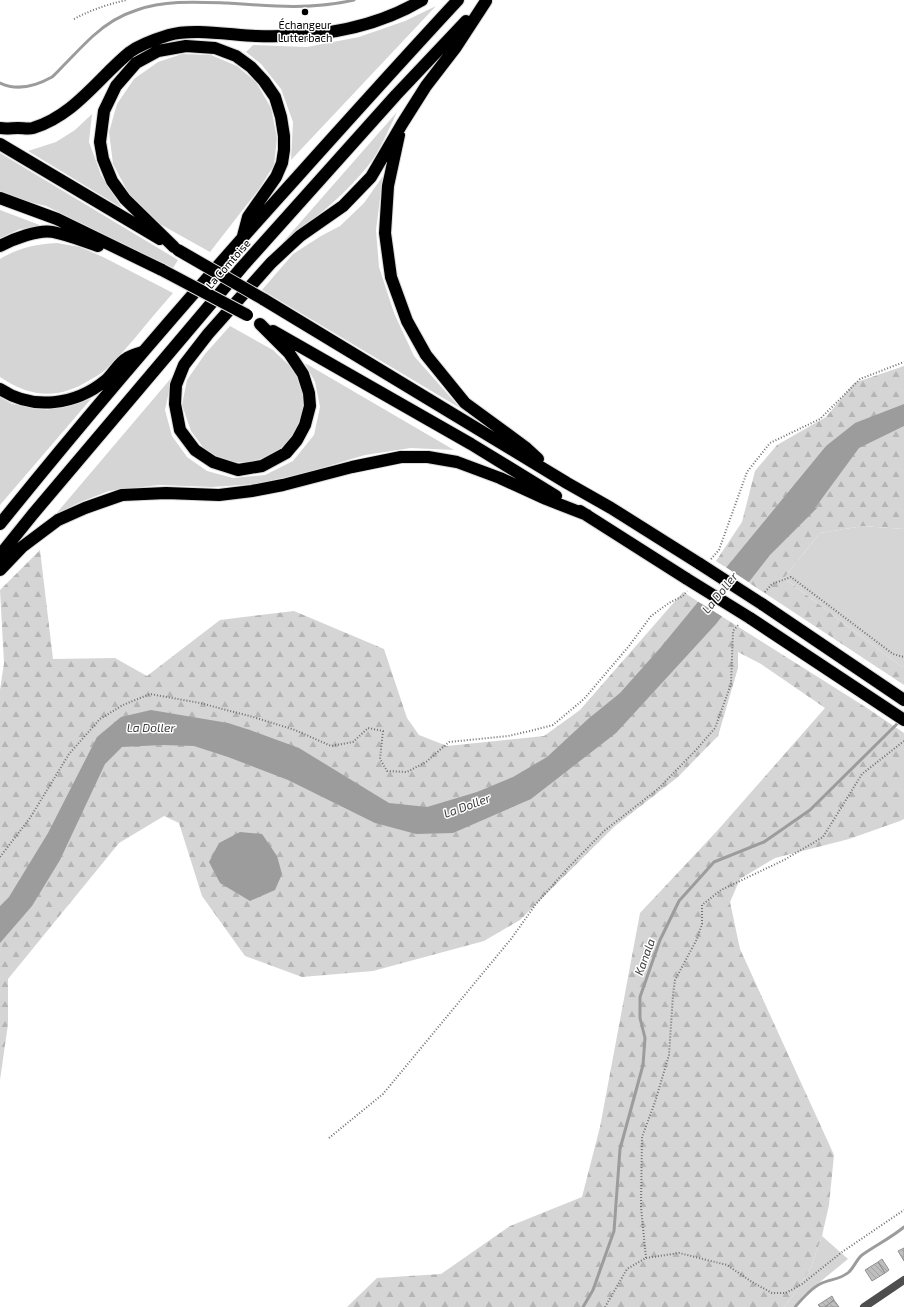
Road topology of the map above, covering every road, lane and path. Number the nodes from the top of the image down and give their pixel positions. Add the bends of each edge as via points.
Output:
1 (127, 0) edge
2 (422, 0) edge
3 (458, 0) edge
4 (486, 0) edge
5 (74, 19) dead end
6 (402, 124) junction
7 (0, 128) edge
8 (0, 144) edge
9 (0, 198) edge
10 (242, 238) junction
11 (0, 246) edge
12 (176, 248) junction
13 (127, 252) junction
14 (260, 324) junction
15 (143, 352) junction
16 (904, 362) edge
17 (0, 388) edge
18 (567, 482) junction
19 (587, 515) junction
20 (0, 524) edge
21 (0, 555) edge
22 (705, 563) junction
23 (0, 570) edge
24 (687, 585) junction
25 (762, 600) junction
26 (746, 619) junction
27 (904, 656) edge
28 (904, 700) edge
29 (904, 720) edge
30 (904, 741) edge
31 (0, 857) edge
32 (329, 1138) dead end
33 (904, 1210) edge
34 (646, 1258) junction
35 (904, 1280) edge
36 (605, 1307) edge
37 (864, 1307) edge

1 - 5 path via 103,6
2 - 7 highway via 390,16 362,26 333,32 290,36 195,32 170,34 131,52 63,114 32,128
3 - 10 highway, La Comtoise
4 - 6 highway via 456,48 426,86
4 - 21 highway, La Comtoise via 396,95 242,267
6 - 14 highway via 371,177 343,206 300,236 271,263 184,365 176,385 175,404 180,430 195,450 213,462 238,470 262,466 286,453 298,440 310,406 303,374 289,353
6 - 18 highway via 388,186 385,233 391,277 407,321 426,355 465,403
8 - 12 highway
9 - 13 highway via 57,220
10 - 12 highway via 248,217 276,177 282,163 284,136 281,117 275,97 251,67 236,56 215,48 186,46 158,51 136,63 116,86 104,111 100,142 103,159 112,181 125,199
10 - 15 highway, La Comtoise
11 - 13 highway via 14,238 52,232
12 - 18 highway, bridge
13 - 14 highway, bridge
14 - 19 highway via 471,444
15 - 17 highway via 126,358 96,387 68,400 36,403 6,393
15 - 20 highway, La Comtoise
16 - 22 path via 860,379 820,419 770,443 747,472 719,550
18 - 22 highway
19 - 23 highway via 458,462 428,457 401,457 283,486 252,491 219,495 122,495 58,520 22,547
19 - 24 highway
22 - 25 highway, bridge
24 - 26 highway, bridge
24 - 31 path via 683,596 668,603 651,616 630,646 584,699 554,725 508,736 449,742 426,762 407,772 387,771 380,759 383,731 368,728 353,742 331,746 295,730 253,717 200,703 150,694 123,705 100,719 70,754 30,818
25 - 27 path via 772,584 791,577 893,654
25 - 28 highway
26 - 29 highway
26 - 32 path via 733,631 731,684 715,728 658,789 604,831 567,869 383,1094
30 - 34 path via 862,774 824,837 784,860 721,890 702,905 702,924 697,938 675,980 669,1055 642,1137 640,1207
33 - 34 path via 786,1293 772,1293 727,1266 679,1253
34 - 36 path via 627,1269
35 - 37 street

